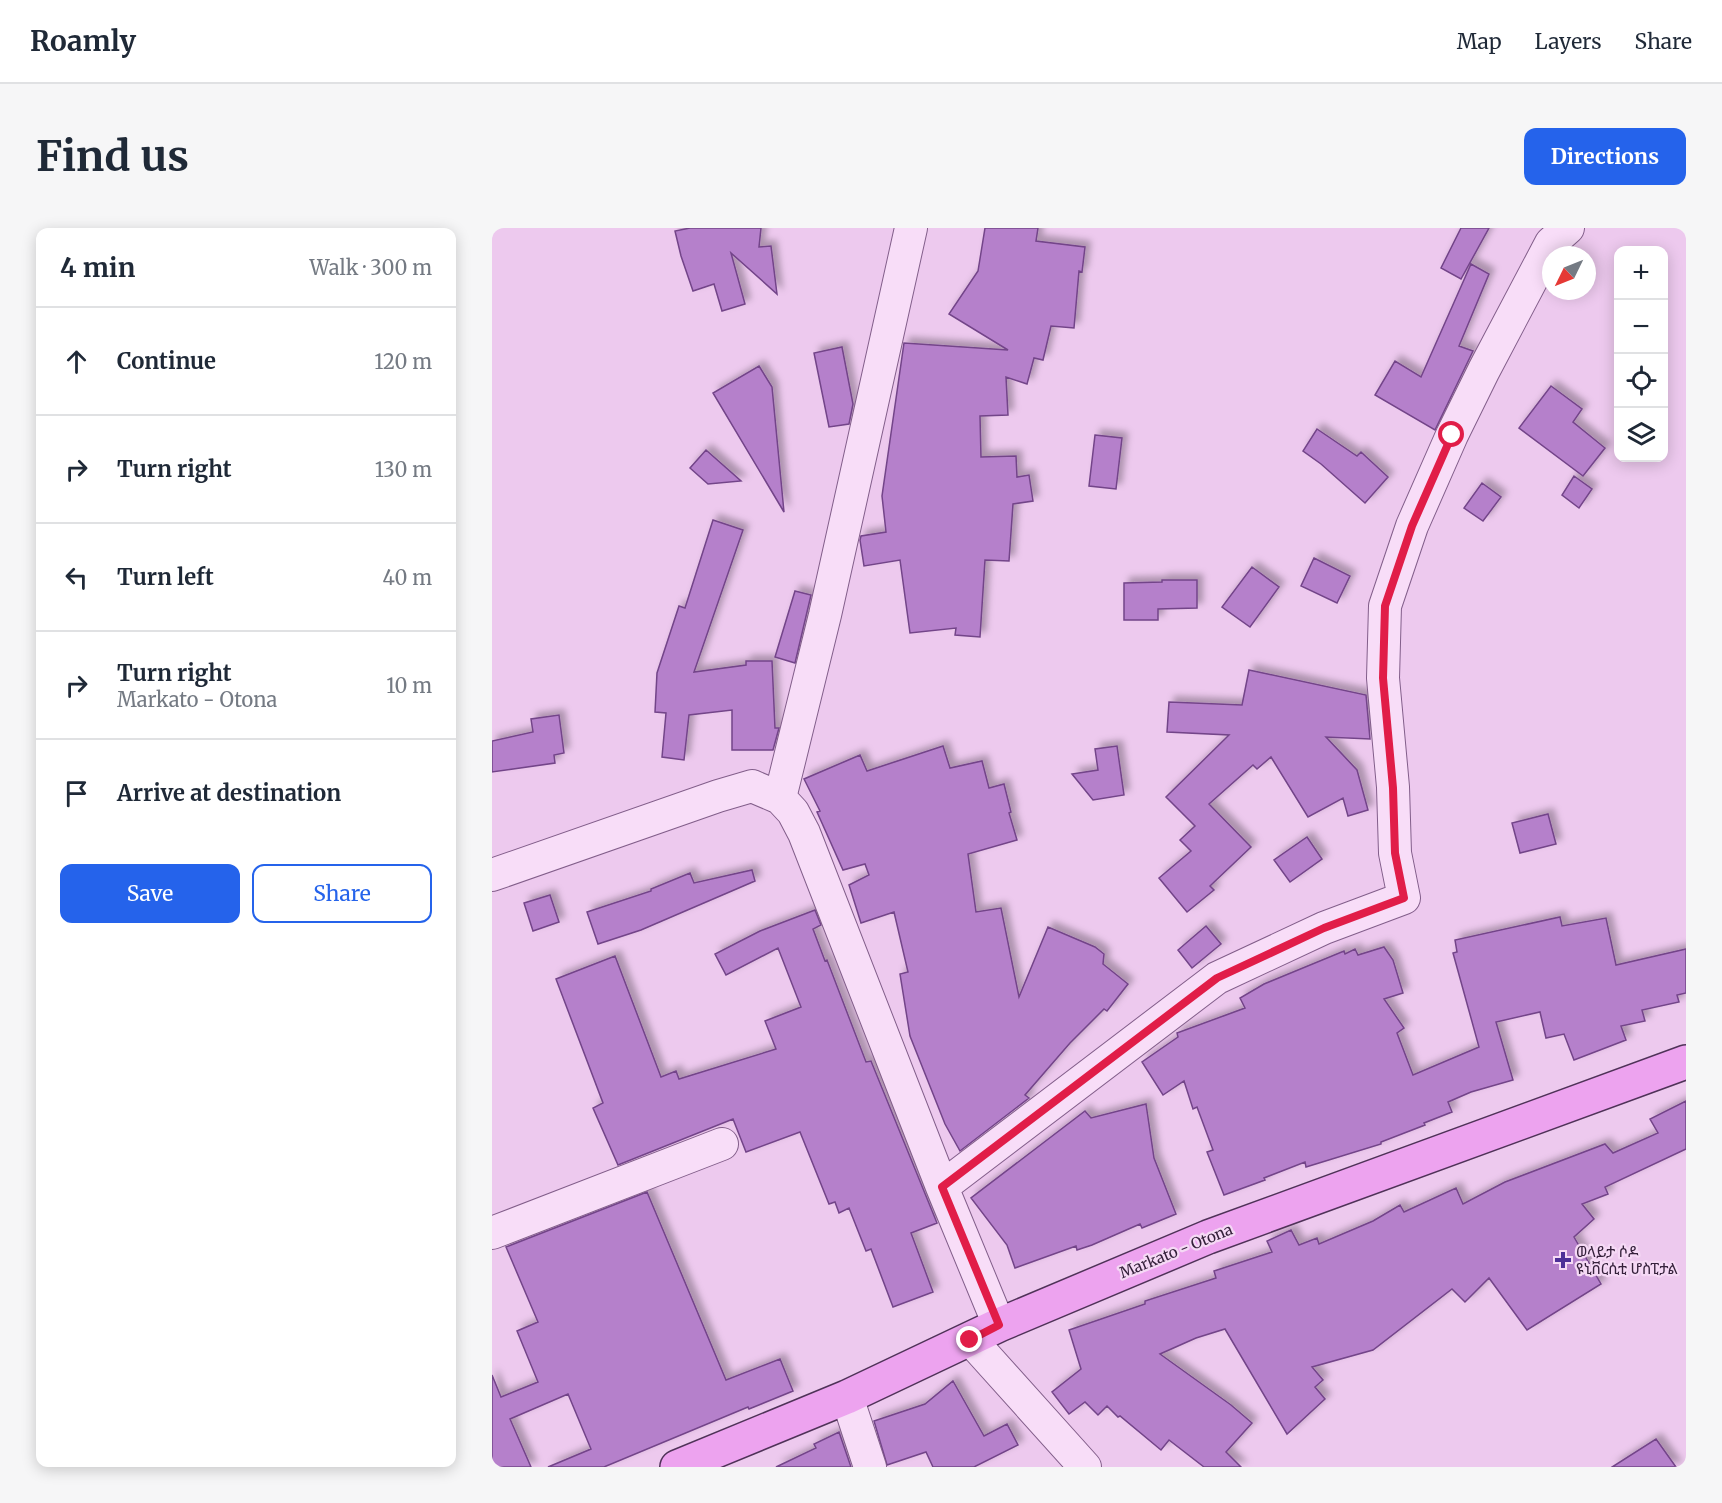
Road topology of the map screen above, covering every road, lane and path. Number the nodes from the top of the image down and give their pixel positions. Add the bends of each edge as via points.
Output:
1 (911, 228) edge
2 (1568, 228) edge
3 (780, 798) junction
4 (492, 875) edge
5 (1686, 1062) edge
6 (722, 1144) dead end
7 (942, 1187) junction
8 (492, 1233) edge
9 (999, 1325) junction
10 (970, 1340) junction
11 (847, 1397) junction
12 (677, 1467) edge
13 (870, 1467) edge
14 (1085, 1467) edge

1 - 3 street
2 - 7 street via 1551,243 1452,435 1412,526 1385,606 1383,678 1395,853 1404,898 1324,928 1217,978
3 - 4 street via 752,786
3 - 7 street via 804,833
5 - 9 main road, Markato - Otona via 1208,1237
6 - 8 street
7 - 9 street
9 - 10 main road, Markato - Otona
10 - 11 main road, Markato - Otona
10 - 14 street
11 - 12 main road, Markato - Otona
11 - 13 street

